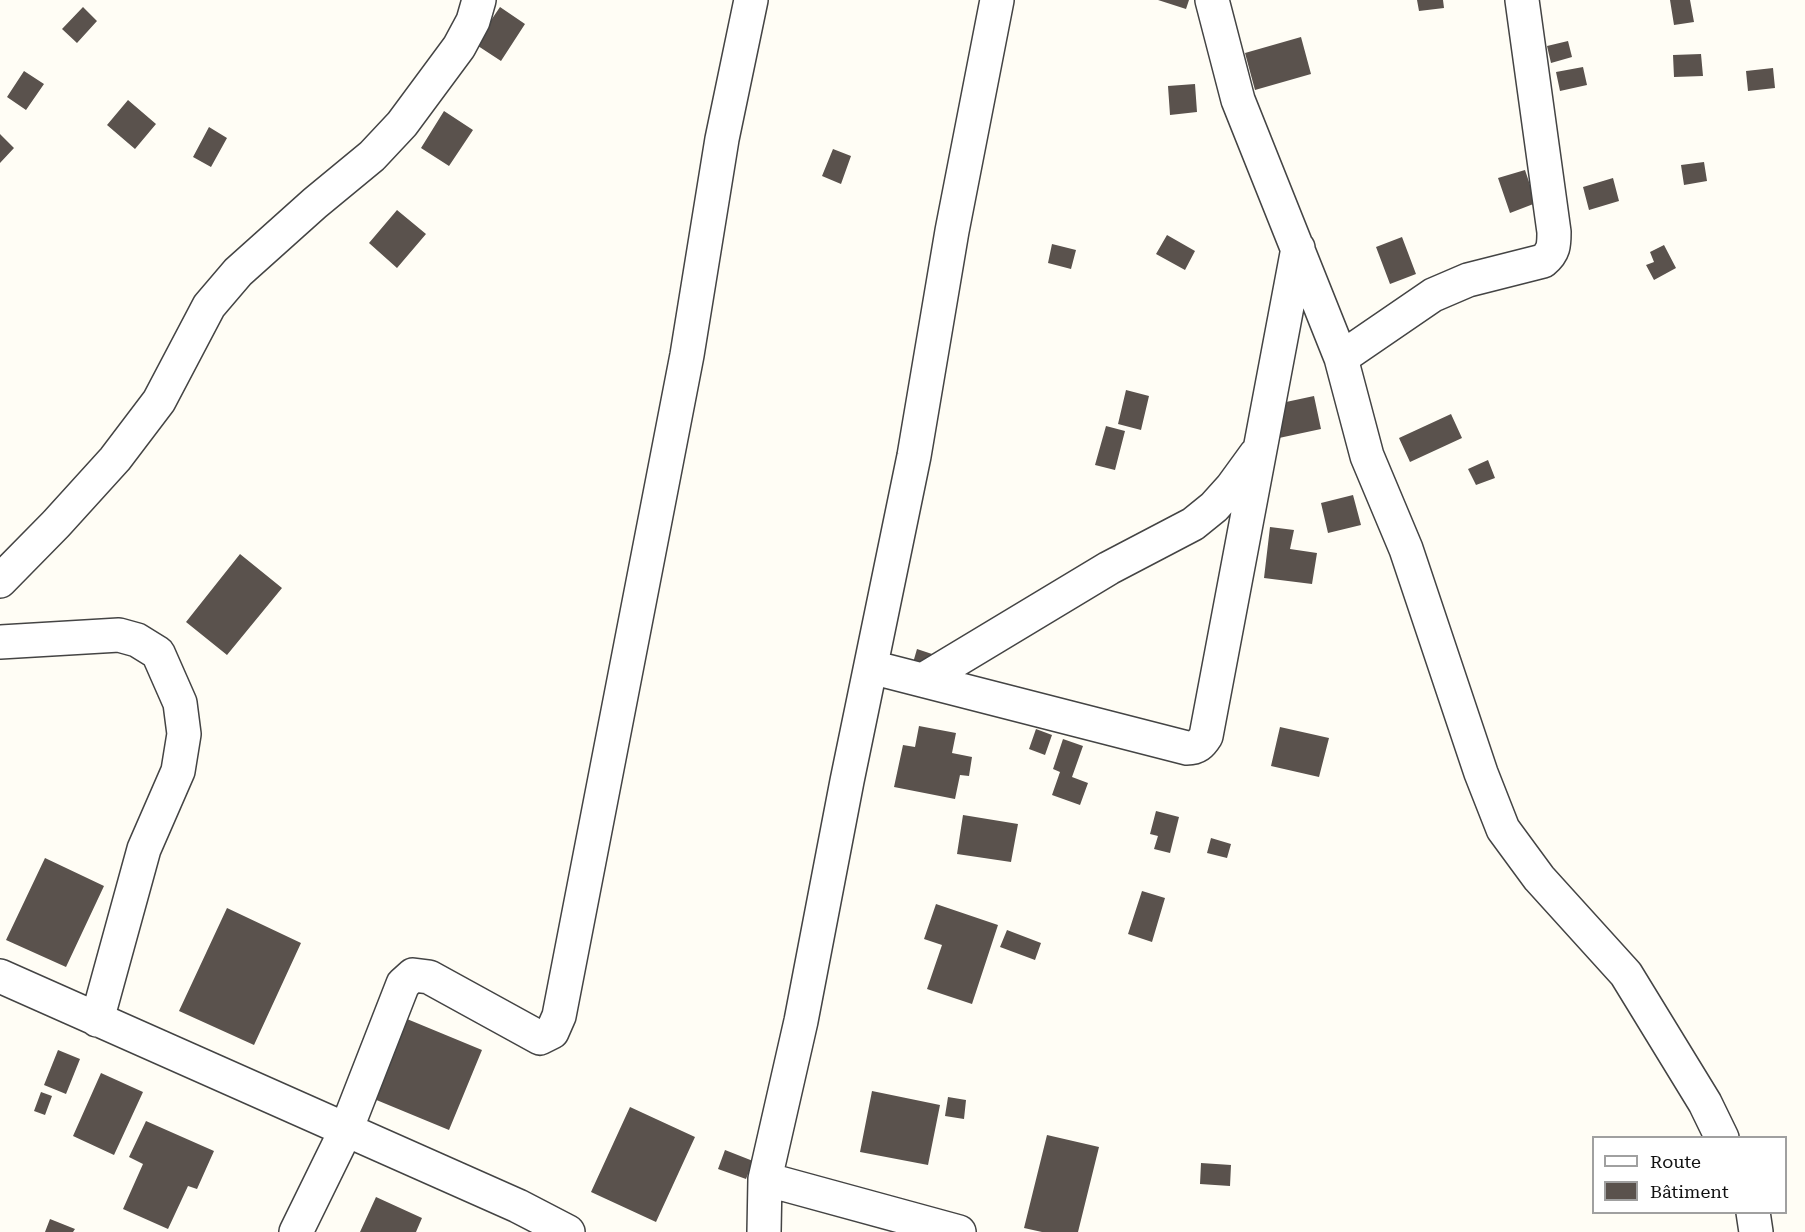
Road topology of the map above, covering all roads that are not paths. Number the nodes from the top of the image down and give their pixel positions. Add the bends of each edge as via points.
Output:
1 (479, 0) edge
2 (751, 0) edge
3 (997, 0) edge
4 (1213, 0) edge
5 (1522, 0) edge
6 (1298, 248) junction
7 (1341, 358) junction
8 (1260, 448) junction
9 (0, 581) edge
10 (0, 642) edge
11 (871, 667) junction
12 (923, 680) junction
13 (0, 976) edge
14 (97, 1020) junction
15 (346, 1130) junction
16 (1722, 1136) edge
17 (765, 1179) junction
18 (1753, 1214) edge
19 (296, 1232) edge
20 (568, 1232) edge
21 (764, 1232) edge
22 (959, 1232) edge
23 (1756, 1232) edge

1 - 9 street via 459,47 402,124 372,156 238,272 209,306 159,401 121,451
2 - 15 street via 722,140 687,355 559,1016 552,1032 540,1038 429,977 413,975 403,984
3 - 11 street via 954,220 915,456
4 - 6 street via 1238,100
5 - 7 street via 1554,232 1551,255 1543,261 1468,280 1432,295
6 - 7 street
6 - 8 street
7 - 16 street via 1367,456 1406,549 1503,829 1539,878 1626,974
8 - 12 street via 1232,487 1193,524 1109,568
8 - 12 street via 1206,736 1201,744 1187,748
10 - 14 street via 119,635 136,640 158,653 180,703 184,734 178,771 144,849
11 - 12 street
11 - 17 street via 801,1021
13 - 14 street
14 - 15 street
15 - 19 street
15 - 20 street
17 - 21 street
17 - 22 street
18 - 23 street

